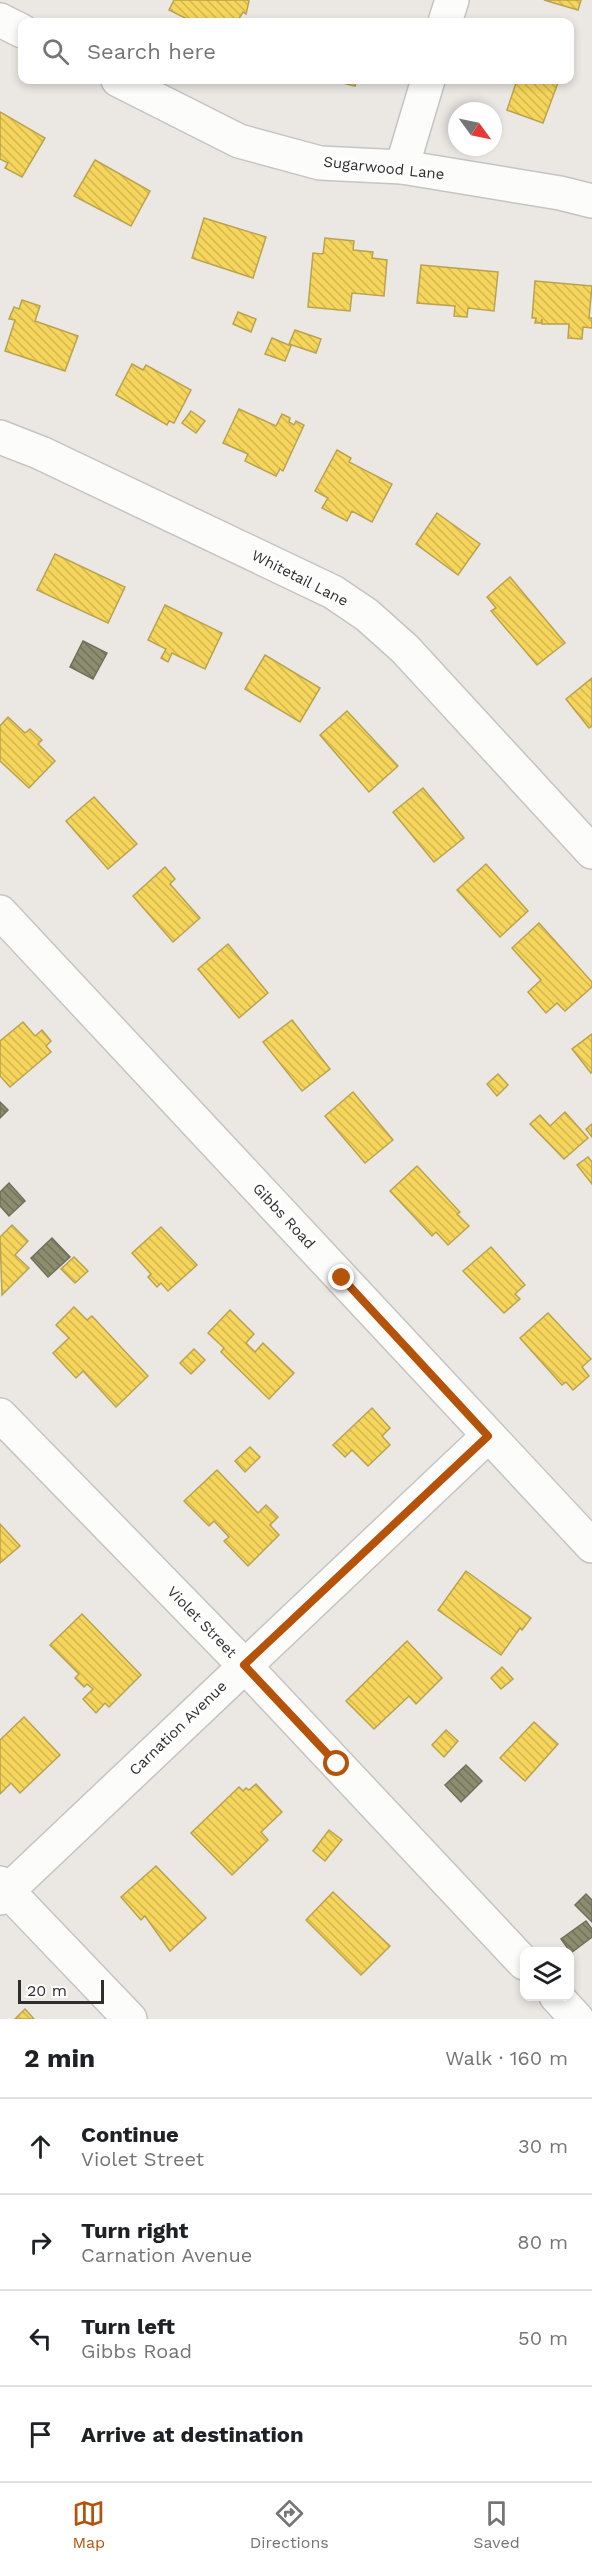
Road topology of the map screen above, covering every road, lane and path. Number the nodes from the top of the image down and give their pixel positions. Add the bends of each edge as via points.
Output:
1 (452, 0) edge
2 (446, 18) edge
3 (0, 20) edge
4 (18, 30) edge
5 (126, 84) edge
6 (427, 84) edge
7 (402, 167) junction
8 (592, 201) edge
9 (0, 437) edge
10 (587, 837) edge
11 (0, 912) edge
12 (0, 1416) edge
13 (488, 1436) junction
14 (592, 1546) edge
15 (244, 1665) junction
16 (3, 1890) edge
17 (520, 1958) edge
18 (561, 2001) edge
19 (130, 2019) edge
20 (578, 2019) edge

1 - 2 street
3 - 4 street
5 - 7 street, Sugarwood Lane via 239,141 320,163
6 - 7 street
7 - 8 street, Sugarwood Lane
9 - 10 street, Whitetail Lane via 322,587 367,615 405,649
11 - 13 street, Gibbs Road
12 - 15 street, Violet Street
13 - 14 street, Gibbs Road
13 - 15 street, Carnation Avenue
15 - 16 street, Carnation Avenue
15 - 17 street, Violet Street
16 - 19 street
18 - 20 street

